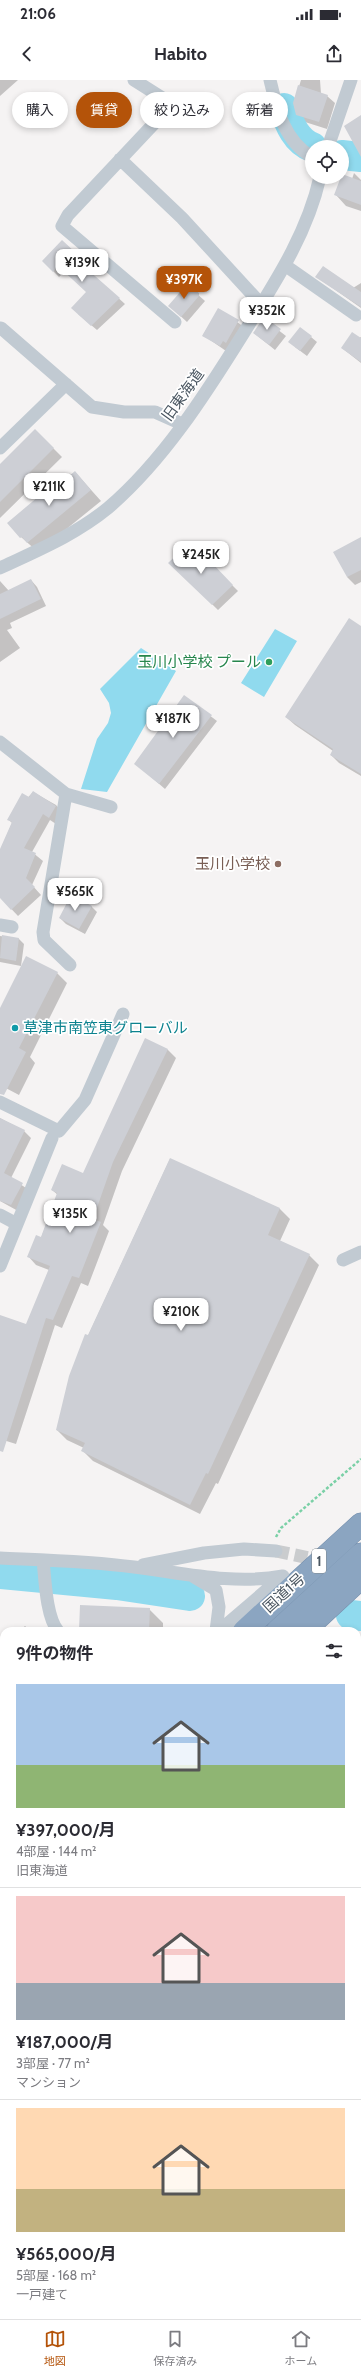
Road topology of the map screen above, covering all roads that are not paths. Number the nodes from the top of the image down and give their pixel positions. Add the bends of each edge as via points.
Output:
1 (134, 80) edge
2 (270, 80) edge
3 (351, 80) edge
4 (330, 140) edge
5 (305, 152) edge
6 (120, 159) junction
7 (318, 184) edge
8 (286, 266) junction
9 (261, 304) junction
10 (356, 315) dead end
11 (175, 322) dead end
12 (0, 329) edge
13 (66, 384) junction
14 (182, 424) junction
15 (0, 448) edge
16 (0, 568) edge
17 (0, 742) edge
18 (66, 794) junction
19 (111, 807) dead end
20 (70, 965) dead end
21 (123, 1014) dead end
22 (0, 1102) edge
23 (52, 1138) dead end
24 (0, 1215) edge
25 (17, 1224) junction
26 (361, 1252) edge
27 (343, 1260) dead end
28 (0, 1266) edge
29 (361, 1508) edge
30 (361, 1524) edge
31 (271, 1551) tunnel mouth
32 (361, 1554) edge
33 (0, 1558) edge
34 (43, 1560) junction
35 (133, 1567) junction
36 (191, 1575) junction
37 (283, 1576) junction
38 (361, 1578) edge
39 (55, 1627) edge
40 (217, 1627) edge
41 (222, 1627) edge
42 (248, 1627) edge
43 (281, 1627) edge
44 (308, 1627) edge

1 - 6 street via 164,100 163,114
2 - 5 street via 279,114 287,132
3 - 4 street
6 - 9 street via 182,218
6 - 11 street via 68,215 62,226
7 - 8 street, 旧東海道 via 311,208
8 - 9 street, 旧東海道
8 - 10 street
9 - 14 street, 旧東海道 via 227,360
12 - 13 street
13 - 14 street via 92,407 124,412 155,412
13 - 15 street
14 - 16 street, 旧東海道 via 147,468 108,508 66,537
17 - 18 street
18 - 19 street
18 - 20 street via 43,932 44,940
21 - 22 street via 85,1100 59,1131
23 - 25 street
24 - 25 street
25 - 28 street
26 - 27 street
29 - 37 highway
30 - 42 highway, 国道1号 / 1
31 - 35 street via 244,1549 204,1553
32 - 43 highway, 国道1号 / 1
33 - 34 street
34 - 35 street
34 - 39 street via 47,1596
35 - 36 street
36 - 37 street via 263,1580
36 - 40 street via 216,1590 219,1607
37 - 41 street
38 - 44 highway

